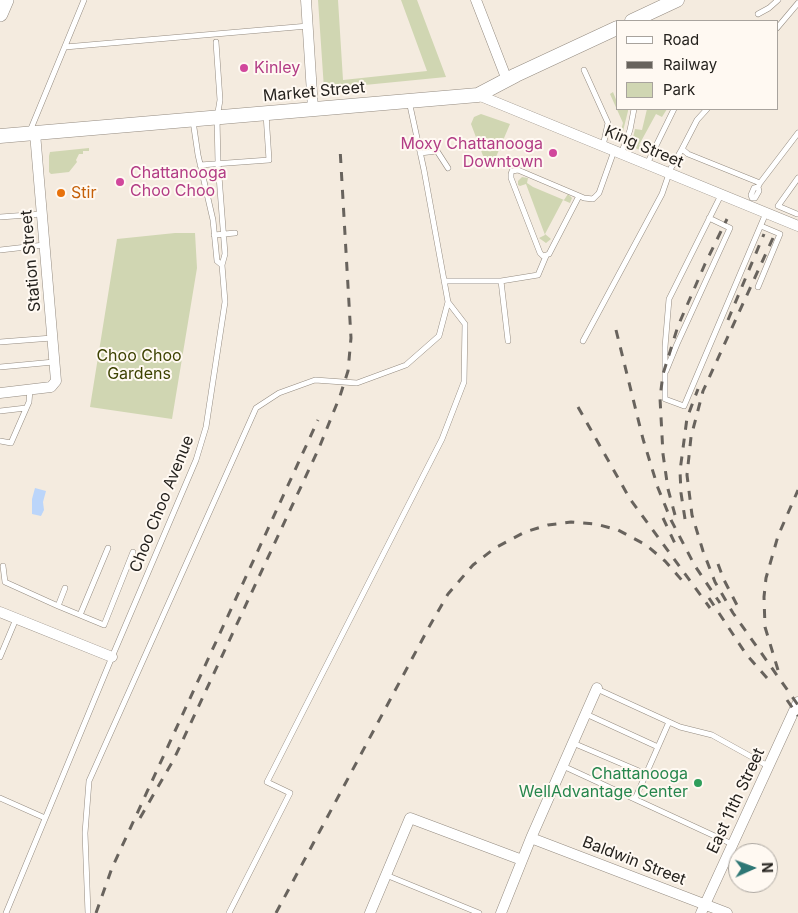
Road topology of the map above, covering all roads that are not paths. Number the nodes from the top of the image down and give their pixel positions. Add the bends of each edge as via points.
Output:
1 (6, 0) edge
2 (84, 0) edge
3 (306, 0) edge
4 (476, 0) edge
5 (677, 0) edge
6 (778, 0) edge
7 (797, 2) edge
8 (661, 4) edge
9 (0, 14) edge
10 (758, 14) dead end
11 (634, 20) edge
12 (308, 26) junction
13 (778, 27) edge
14 (616, 28) edge
15 (216, 42) dead end
16 (65, 47) junction
17 (584, 70) dead end
18 (507, 80) junction
19 (478, 95) junction
20 (408, 100) junction
21 (313, 109) junction
22 (634, 110) edge
23 (673, 110) edge
24 (706, 110) edge
25 (266, 114) junction
26 (217, 118) junction
27 (193, 121) junction
28 (798, 133) edge
29 (32, 134) junction
30 (0, 136) edge
31 (603, 146) junction
32 (682, 149) junction
33 (617, 152) junction
34 (420, 153) junction
35 (218, 163) junction
36 (646, 164) junction
37 (200, 165) junction
38 (448, 168) dead end
39 (670, 174) junction
40 (798, 178) edge
41 (759, 185) junction
42 (721, 195) junction
43 (579, 196) junction
44 (750, 202) junction
45 (766, 213) junction
46 (42, 214) junction
47 (0, 217) edge
48 (709, 218) junction
49 (796, 219) edge
50 (761, 226) junction
51 (235, 233) dead end
52 (223, 234) junction
53 (214, 235) junction
54 (45, 245) junction
55 (0, 250) edge
56 (546, 256) junction
57 (222, 265) junction
58 (501, 281) junction
59 (444, 282) junction
60 (758, 287) dead end
61 (448, 302) junction
62 (53, 338) junction
63 (508, 341) dead end
64 (583, 341) dead end
65 (0, 342) edge
66 (55, 362) junction
67 (0, 367) edge
68 (665, 375) junction
69 (30, 390) junction
70 (0, 393) edge
71 (26, 408) junction
72 (0, 410) edge
73 (0, 441) edge
74 (108, 548) dead end
75 (134, 552) dead end
76 (3, 566) dead end
77 (65, 588) dead end
78 (58, 606) junction
79 (0, 612) edge
80 (80, 615) junction
81 (16, 619) junction
82 (0, 638) edge
83 (7, 641) junction
84 (0, 657) edge
85 (112, 657) junction
86 (597, 688) joint
87 (798, 702) edge
88 (586, 714) junction
89 (669, 722) junction
90 (573, 743) junction
91 (658, 747) junction
92 (562, 766) junction
93 (769, 766) junction
94 (646, 774) junction
95 (0, 798) edge
96 (634, 799) junction
97 (45, 818) junction
98 (531, 838) junction
99 (731, 843) edge
100 (733, 843) edge
101 (728, 855) edge
102 (522, 860) junction
103 (386, 875) junction
104 (0, 906) edge
105 (703, 909) edge
106 (6, 911) edge
107 (88, 913) edge
108 (229, 913) edge
109 (370, 913) edge
110 (479, 913) edge
111 (501, 913) edge
112 (727, 913) edge

1 - 9 main road
2 - 16 lane
3 - 12 street
4 - 18 street
5 - 8 main road
6 - 10 lane
7 - 13 lane
8 - 11 main road
12 - 16 lane
12 - 21 street
14 - 18 main road, Market Street
15 - 26 lane, Choo Choo Avenue via 220,100
16 - 29 lane
17 - 31 lane via 608,123
18 - 19 main road, Market Street
19 - 20 main road, Market Street
19 - 31 street, King Street
20 - 21 main road, Market Street
20 - 34 lane
21 - 25 main road, Market Street
22 - 33 lane via 630,130
23 - 36 lane
24 - 32 lane
25 - 26 main road, Market Street
25 - 35 lane via 269,160
26 - 27 main road, Market Street
26 - 35 lane, Choo Choo Avenue
27 - 29 main road, Market Street
27 - 37 lane, Choo Choo Avenue
28 - 41 lane
29 - 30 main road, Market Street
29 - 46 street, Station Street
31 - 33 street, King Street
32 - 39 lane
32 - 41 lane
33 - 36 street, King Street
33 - 43 lane via 596,197
34 - 38 lane via 437,151
34 - 59 lane
35 - 37 lane
35 - 52 lane, Choo Choo Avenue
36 - 39 street, King Street
37 - 53 lane, Choo Choo Avenue
39 - 42 street, King Street
39 - 64 lane
40 - 49 lane via 778,206
41 - 44 lane via 750,195
42 - 44 street, King Street
42 - 48 lane
43 - 56 lane
43 - 56 lane via 518,170 512,171 510,178 540,253
44 - 45 street, King Street
45 - 49 street, King Street
45 - 50 lane
46 - 47 lane
46 - 54 street, Station Street
48 - 68 lane via 669,300
48 - 68 lane via 730,228
50 - 60 lane via 780,234
50 - 68 lane via 684,406 665,398
51 - 52 lane
52 - 53 lane
52 - 57 lane, Choo Choo Avenue via 225,254
53 - 57 lane, Choo Choo Avenue via 216,261
54 - 55 lane
54 - 62 street, Station Street
56 - 58 lane via 538,275
57 - 85 lane, Choo Choo Avenue via 224,308 206,427
58 - 59 lane
58 - 63 lane
59 - 61 lane
61 - 107 lane via 438,336 406,365 357,383 315,380 279,393 256,408 89,781 85,833
61 - 108 lane via 465,324 464,382 442,439 267,782 290,793
62 - 65 lane
62 - 66 street, Station Street
66 - 67 lane
66 - 69 street, Station Street via 54,385
69 - 70 street
69 - 71 lane
71 - 72 lane
71 - 73 lane via 11,443
74 - 80 lane
75 - 80 lane via 104,625
76 - 78 lane via 5,582
77 - 78 lane
78 - 80 lane
79 - 81 street
81 - 83 lane
81 - 85 street
82 - 83 lane
83 - 84 lane
85 - 97 lane, Choo Choo Avenue
86 - 88 street
86 - 89 lane
87 - 93 street, East 11th Street
88 - 90 street
88 - 91 lane
89 - 91 lane
89 - 93 lane via 712,735
90 - 92 street
90 - 94 lane
91 - 94 lane
92 - 96 lane
92 - 98 street
93 - 100 street, East 11th Street
94 - 96 lane
95 - 97 lane
96 - 99 lane
97 - 106 lane, Choo Choo Avenue
98 - 102 street
98 - 105 street, Baldwin Street
101 - 105 street, East 11th Street
102 - 103 street via 410,818
102 - 111 street
103 - 109 street
103 - 110 lane
104 - 106 lane
105 - 112 street, Baldwin Street

